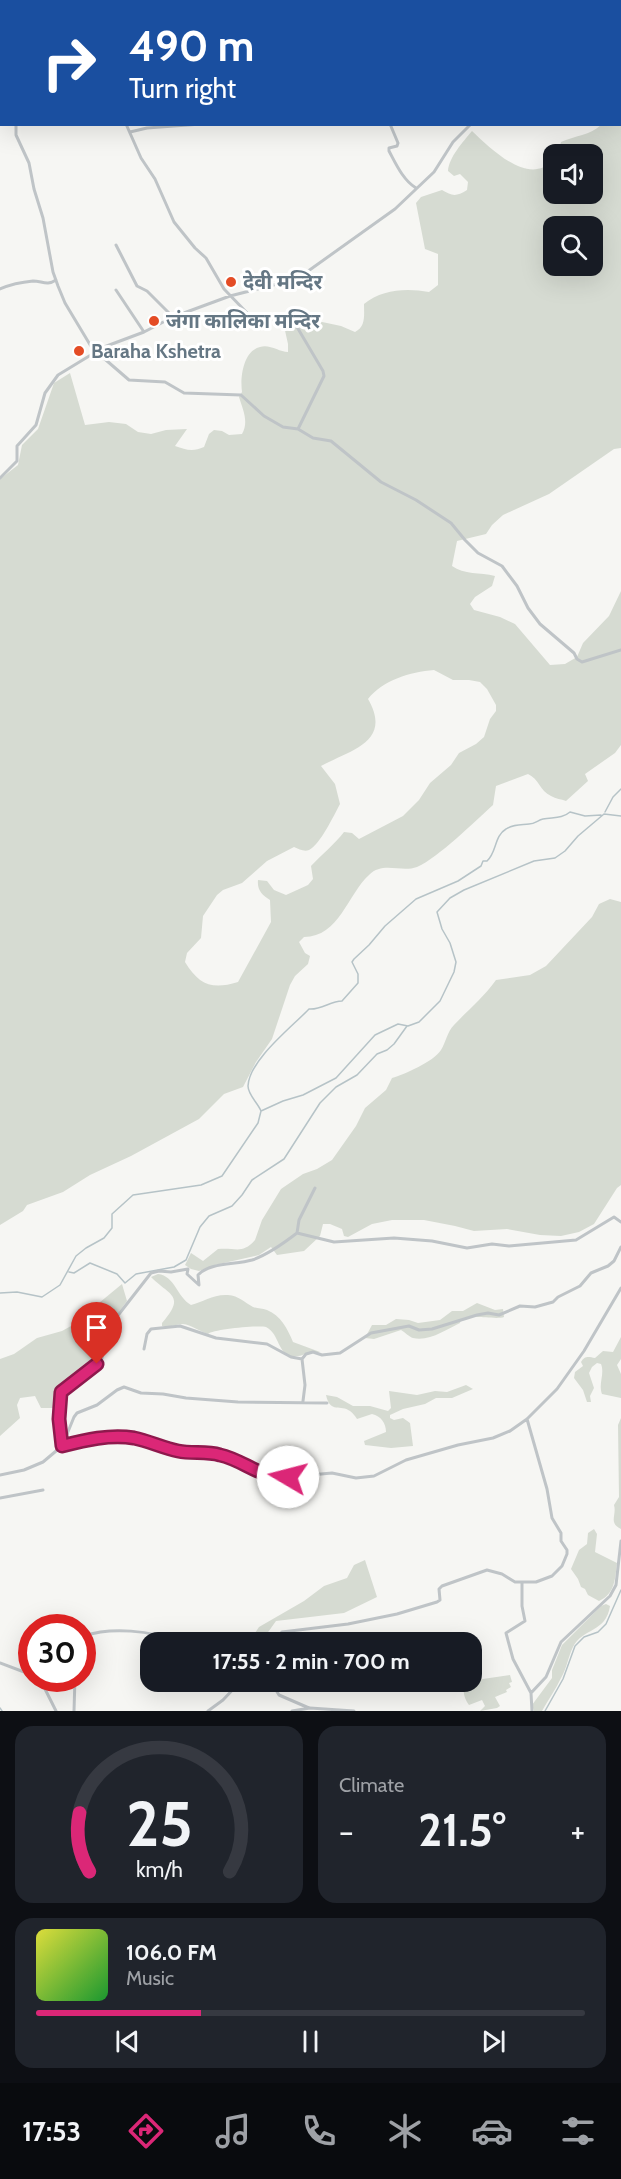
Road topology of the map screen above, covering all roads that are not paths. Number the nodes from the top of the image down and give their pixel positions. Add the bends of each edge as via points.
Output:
1 (0, 43) edge
2 (0, 52) edge
3 (16, 126) edge
4 (127, 126) edge
5 (174, 126) edge
6 (391, 126) edge
7 (469, 126) edge
8 (130, 132) junction
9 (416, 188) junction
10 (116, 245) dead end
11 (56, 280) junction
12 (0, 289) edge
13 (116, 290) dead end
14 (230, 296) junction
15 (172, 317) junction
16 (144, 332) junction
17 (96, 352) junction
18 (298, 429) junction
19 (0, 478) edge
20 (621, 650) edge
21 (315, 1188) dead end
22 (621, 1222) edge
23 (297, 1233) junction
24 (621, 1247) edge
25 (621, 1288) edge
26 (144, 1349) dead end
27 (302, 1359) junction
28 (303, 1401) junction
29 (327, 1403) dead end
30 (527, 1419) junction
31 (62, 1446) junction
32 (0, 1475) edge
33 (43, 1490) dead end
34 (0, 1498) edge
35 (621, 1540) edge
36 (522, 1582) junction
37 (96, 1632) edge
38 (140, 1632) edge
39 (282, 1632) edge
40 (0, 1663) edge
41 (18, 1670) edge
42 (46, 1692) edge
43 (75, 1692) edge
44 (231, 1692) edge
45 (277, 1692) edge
46 (531, 1693) junction
47 (310, 1708) junction
48 (56, 1711) edge
49 (74, 1711) edge
50 (208, 1711) edge
51 (292, 1711) edge
52 (354, 1711) edge
53 (532, 1711) edge

1 - 2 street
3 - 11 street via 29,163
4 - 8 street
5 - 8 street
6 - 9 street via 398,143 389,151 410,185
7 - 9 street via 453,142 434,172
8 - 14 street via 174,222 206,258
9 - 14 street via 387,215 297,279
10 - 15 street via 137,286
11 - 12 street
11 - 17 street via 64,303
13 - 16 street
14 - 15 street
14 - 18 street via 250,316 285,320 297,327 323,371
15 - 16 street
16 - 17 street
17 - 18 street via 129,380 165,382 184,393 241,395 283,428
17 - 19 street via 53,380 36,425 16,446 17,461
18 - 20 street via 313,438 331,441 381,482 451,524 478,553 502,566 540,624 577,659 582,662
21 - 23 street
22 - 23 street via 614,1217 585,1236 563,1243 467,1248 394,1238 325,1242
23 - 31 street via 252,1260 201,1272 199,1285 187,1274 188,1269 151,1273 105,1332 102,1358 61,1392
24 - 27 street via 608,1266 591,1273 580,1286 553,1302 520,1306 499,1315 477,1315 432,1329 409,1326 379,1332 340,1353 313,1352
25 - 30 street via 557,1389
26 - 27 street via 151,1329 180,1326 216,1338 267,1344
27 - 28 street
28 - 29 street
28 - 31 street via 186,1398 124,1387 77,1413
30 - 31 street via 492,1438 406,1460 365,1478 332,1473 278,1478 218,1454 180,1452 136,1438 104,1437
30 - 36 street via 552,1518 567,1554 552,1576
31 - 32 street via 43,1462
33 - 34 street
35 - 46 street via 616,1585 610,1596 561,1642 546,1677
36 - 39 street via 487,1570 442,1586 437,1602 348,1624
36 - 46 street via 525,1621 506,1633 513,1659
37 - 38 street
40 - 41 street
42 - 48 street
43 - 49 street
44 - 50 street
45 - 47 street
46 - 53 street
47 - 51 street
47 - 52 street

